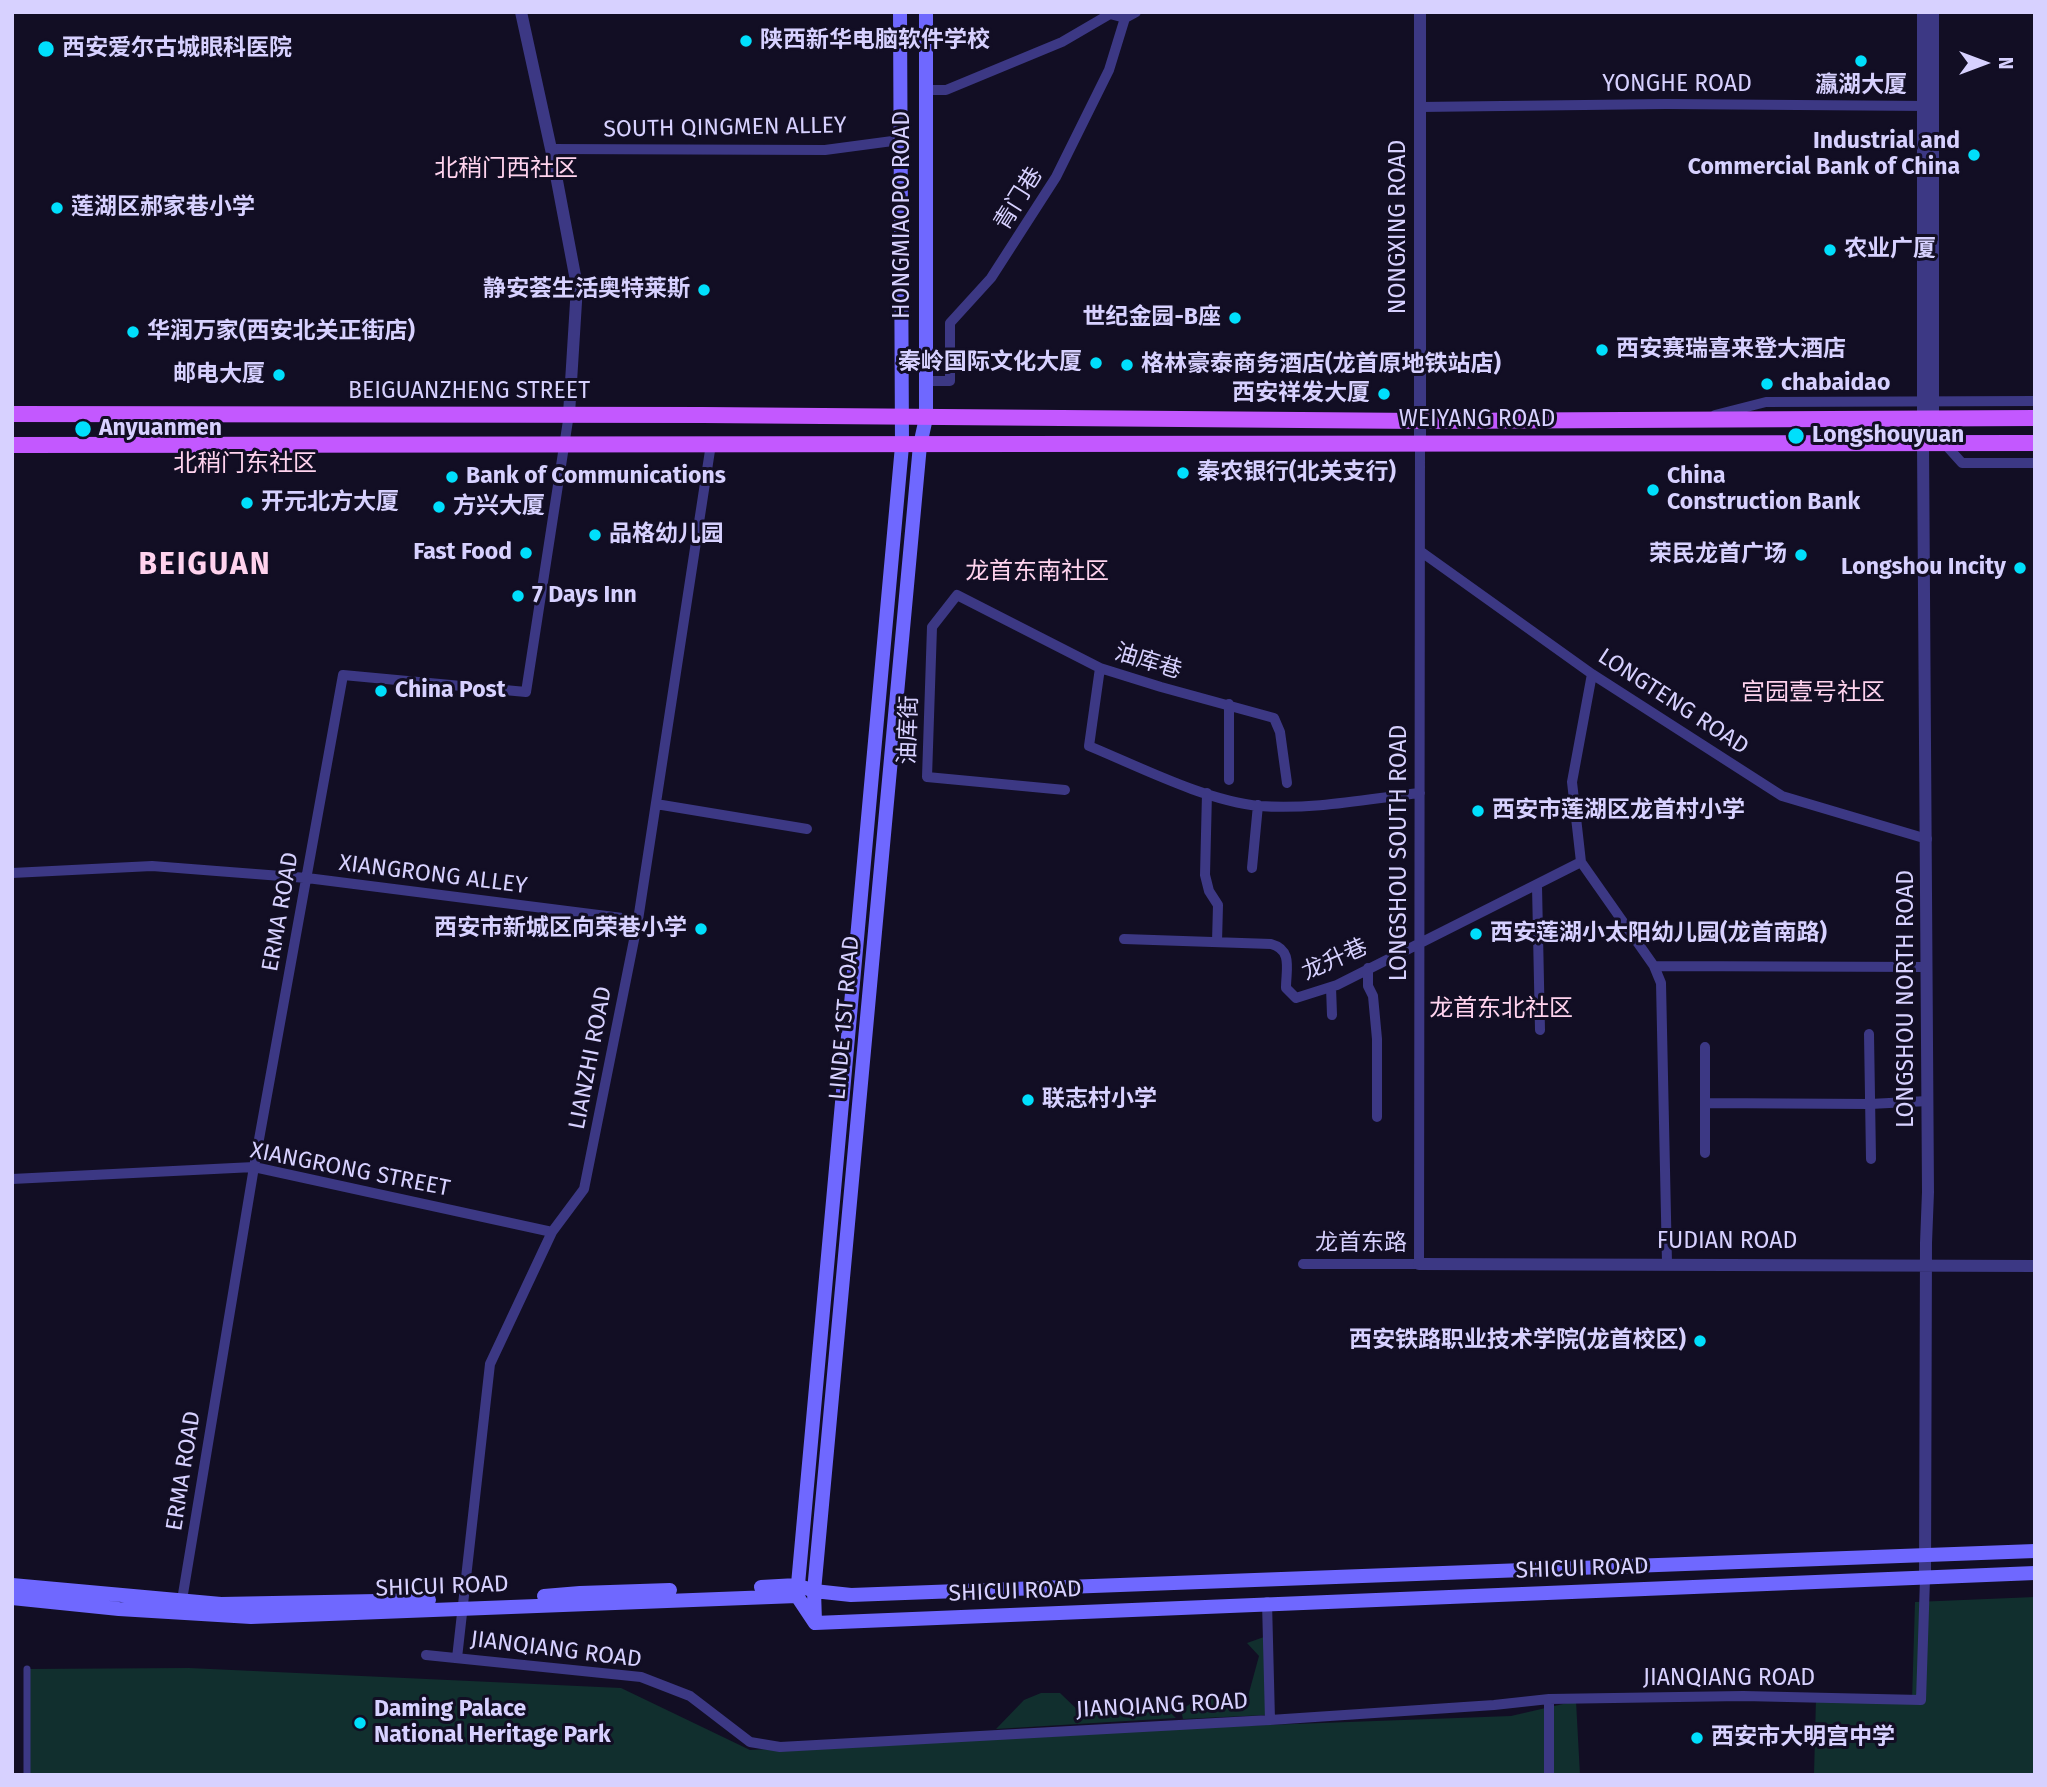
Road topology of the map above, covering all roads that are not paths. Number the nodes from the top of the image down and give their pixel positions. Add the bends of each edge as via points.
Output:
1 (521, 12) edge
2 (900, 12) edge
3 (926, 12) edge
4 (1136, 12) edge
5 (1420, 12) edge
6 (1923, 12) edge
7 (1933, 12) edge
8 (1125, 18) junction
9 (926, 90) junction
10 (1928, 106) junction
11 (1420, 107) junction
12 (900, 140) junction
13 (551, 149) junction
14 (926, 381) junction
15 (2035, 401) edge
16 (1928, 402) junction
17 (12, 414) edge
18 (569, 414) junction
19 (901, 418) junction
20 (926, 418) junction
21 (2035, 418) edge
22 (1689, 420) junction
23 (1928, 420) junction
24 (1420, 421) junction
25 (1420, 442) junction
26 (1933, 443) junction
27 (2035, 443) edge
28 (564, 444) junction
29 (711, 444) junction
30 (12, 445) edge
31 (920, 445) junction
32 (902, 446) junction
33 (2035, 463) edge
34 (1420, 551) junction
35 (957, 595) joint
36 (1100, 668) junction
37 (1592, 674) junction
38 (1229, 704) junction
39 (1229, 780) dead end
40 (1287, 783) dead end
41 (1065, 790) dead end
42 (1206, 793) junction
43 (1420, 793) junction
44 (656, 804) junction
45 (1258, 806) junction
46 (807, 829) dead end
47 (1927, 839) junction
48 (1581, 862) junction
49 (1252, 868) dead end
50 (12, 873) edge
51 (307, 878) junction
52 (1537, 886) junction
53 (638, 920) junction
54 (1124, 939) dead end
55 (1217, 942) junction
56 (1419, 943) junction
57 (1654, 966) junction
58 (1926, 967) junction
59 (1367, 968) junction
60 (1331, 987) junction
61 (1332, 1015) dead end
62 (1540, 1030) dead end
63 (1869, 1034) dead end
64 (1705, 1047) dead end
65 (1928, 1101) junction
66 (1705, 1103) junction
67 (1870, 1104) junction
68 (1377, 1117) dead end
69 (1705, 1153) dead end
70 (1871, 1159) dead end
71 (254, 1167) junction
72 (12, 1179) edge
73 (552, 1232) junction
74 (1667, 1263) junction
75 (1303, 1264) dead end
76 (1419, 1264) junction
77 (1927, 1264) junction
78 (2035, 1266) edge
79 (2035, 1551) edge
80 (1926, 1555) junction
81 (2035, 1573) edge
82 (1925, 1579) junction
83 (12, 1585) edge
84 (797, 1590) junction
85 (814, 1591) junction
86 (12, 1598) edge
87 (1268, 1602) junction
88 (463, 1604) junction
89 (181, 1607) junction
90 (816, 1623) junction
91 (426, 1655) dead end
92 (457, 1657) junction
93 (27, 1669) dead end
94 (1549, 1699) junction
95 (1270, 1720) junction
96 (27, 1775) edge
97 (1549, 1775) edge

1 - 13 street
2 - 12 main road, HONGMIAOPO ROAD
3 - 9 main road, HONGMIAOPO ROAD
4 - 8 street
5 - 11 street, NONGXING ROAD
6 - 10 street
7 - 10 street
8 - 9 street via 1110,14 1062,42 946,90
8 - 14 street, 青门巷 via 1109,70 1056,177 991,278 950,323 950,381
9 - 14 main road, HONGMIAOPO ROAD
10 - 11 street, YONGHE ROAD
10 - 16 street, LONGSHOU NORTH ROAD
11 - 24 street, NONGXING ROAD
12 - 13 street, SOUTH QINGMEN ALLEY via 825,149
12 - 19 main road, HONGMIAOPO ROAD
13 - 18 street via 577,286
14 - 20 main road, HONGMIAOPO ROAD
15 - 16 street
16 - 22 street via 1766,402
16 - 23 street, LONGSHOU NORTH ROAD
17 - 18 main road, BEIGUANZHENG STREET
18 - 19 main road, BEIGUANZHENG STREET
18 - 28 street, ERMA ROAD
19 - 20 main road, BEIGUANZHENG STREET
19 - 32 main road, LINDE 1ST ROAD
20 - 24 main road, WEIYANG ROAD
20 - 31 main road, LINDE 1ST ROAD
21 - 23 main road, WEIYANG ROAD
22 - 23 main road, WEIYANG ROAD
22 - 24 main road, WEIYANG ROAD
23 - 26 street, LONGSHOU NORTH ROAD
24 - 25 street, NONGXING ROAD
25 - 26 main road, WEIYANG ROAD
25 - 31 main road, WEIYANG ROAD
25 - 34 street, LONGSHOU SOUTH ROAD
26 - 27 main road, WEIYANG ROAD
26 - 33 street via 1962,463
26 - 47 street, LONGSHOU NORTH ROAD
28 - 29 main road
28 - 30 main road
28 - 51 street, ERMA ROAD via 526,692 343,676
29 - 32 main road
29 - 44 street, LIANZHI ROAD
31 - 32 main road
31 - 85 main road, LINDE 1ST ROAD
32 - 84 main road, LINDE 1ST ROAD
34 - 37 street, LONGTENG ROAD
34 - 43 street, LONGSHOU SOUTH ROAD
35 - 36 street, 油库巷
35 - 41 street, 油库街 via 932,627 927,777
36 - 38 street, 油库巷
36 - 42 street via 1089,746
37 - 47 street, LONGTENG ROAD via 1782,796
37 - 48 street via 1572,782
38 - 39 street
38 - 40 street, 油库巷 via 1276,719
42 - 45 street
42 - 55 street via 1205,875 1218,905
43 - 45 street via 1311,806
43 - 56 street, LONGSHOU SOUTH ROAD
44 - 46 street
44 - 53 street, LIANZHI ROAD
45 - 49 street
47 - 58 street, LONGSHOU NORTH ROAD
48 - 52 street, 龙升巷
48 - 57 street
50 - 51 street, XIANGRONG ALLEY via 152,866
51 - 53 street, XIANGRONG ALLEY
51 - 71 street, ERMA ROAD
52 - 56 street, 龙升巷
52 - 62 street
53 - 73 street, LIANZHI ROAD via 584,1189
54 - 55 street, 龙升巷
55 - 60 street, 龙升巷 via 1281,947 1286,958 1286,988 1296,998
56 - 59 street, 龙升巷
56 - 76 street, LONGSHOU SOUTH ROAD
57 - 58 street
57 - 74 street via 1662,1004
58 - 65 street, LONGSHOU NORTH ROAD
59 - 60 street, 龙升巷
59 - 68 street via 1377,1039
60 - 61 street
63 - 67 street
64 - 66 street
65 - 67 street
65 - 77 street, LONGSHOU NORTH ROAD
66 - 67 street
66 - 69 street
67 - 70 street
71 - 72 street, XIANGRONG STREET
71 - 73 street, XIANGRONG STREET
71 - 89 street, ERMA ROAD
73 - 88 street, LIANZHI ROAD via 490,1364
74 - 76 street, FUDIAN ROAD
74 - 77 street, FUDIAN ROAD
75 - 76 street, 龙首东路
77 - 78 street, FUDIAN ROAD
77 - 80 street, LONGSHOU NORTH ROAD
79 - 80 main road, SHICUI ROAD
80 - 82 street, LONGSHOU NORTH ROAD
80 - 85 main road, SHICUI ROAD via 851,1595
81 - 82 main road, SHICUI ROAD
82 - 87 main road, SHICUI ROAD
82 - 94 street, JIANQIANG ROAD via 1921,1700 1743,1696
83 - 89 main road, SHICUI ROAD
84 - 85 main road, SHICUI ROAD
84 - 88 main road, SHICUI ROAD
84 - 90 main road
85 - 90 main road, LINDE 1ST ROAD
86 - 89 main road, SHICUI ROAD
87 - 90 main road, SHICUI ROAD
87 - 95 street
88 - 89 main road, SHICUI ROAD
88 - 92 street, LIANZHI ROAD
91 - 92 street, JIANQIANG ROAD
92 - 95 street, JIANQIANG ROAD via 640,1677 690,1696 750,1742 780,1746
93 - 96 street
94 - 95 street, JIANQIANG ROAD
94 - 97 street

